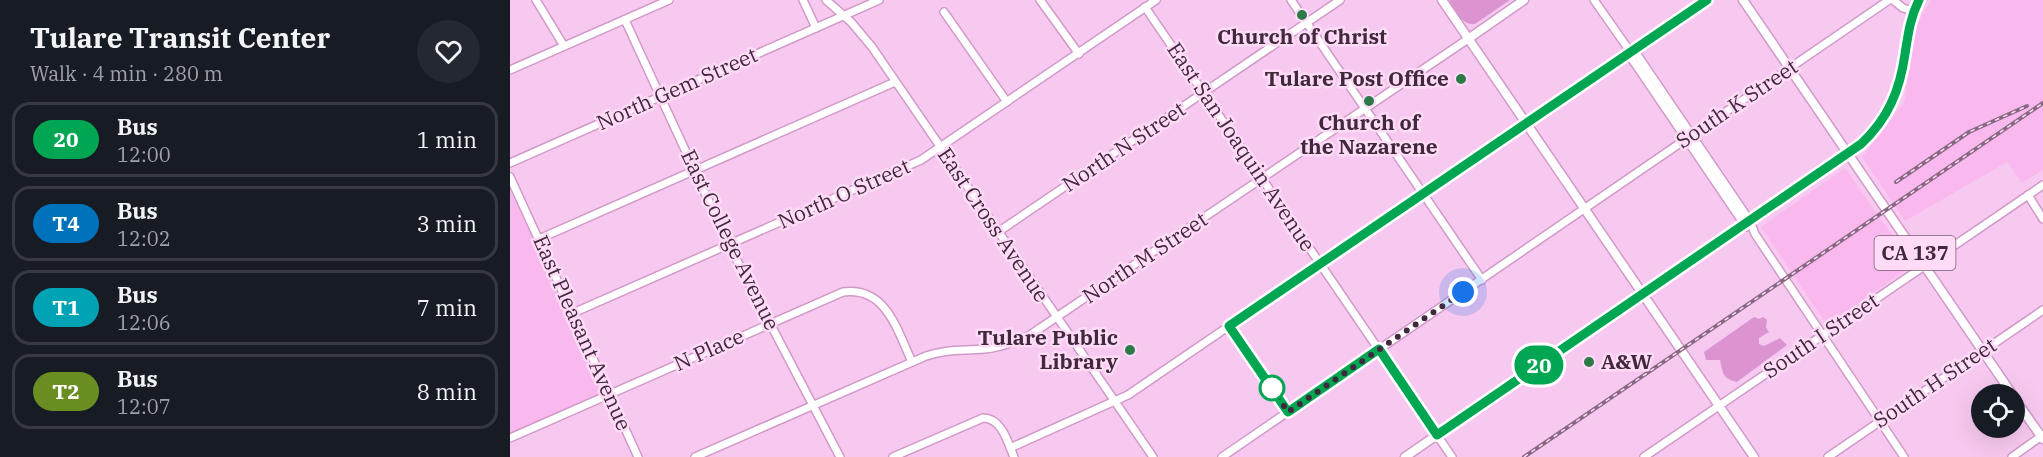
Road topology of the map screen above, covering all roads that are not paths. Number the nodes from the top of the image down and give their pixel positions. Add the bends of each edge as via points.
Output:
1 (536, 0) edge
2 (669, 0) edge
3 (803, 0) edge
4 (826, 0) edge
5 (879, 0) edge
6 (1040, 0) edge
7 (1156, 0) edge
8 (1291, 0) edge
9 (1340, 0) edge
10 (1442, 0) edge
11 (1524, 0) edge
12 (1594, 0) edge
13 (1707, 0) edge
14 (1743, 0) edge
15 (1891, 0) edge
16 (1919, 0) edge
17 (1145, 8) junction
18 (1913, 11) junction
19 (944, 12) dead end
20 (844, 16) junction
21 (625, 20) junction
22 (1306, 23) junction
23 (816, 28) junction
24 (1468, 39) junction
25 (564, 46) junction
26 (1630, 50) junction
27 (1079, 54) junction
28 (1789, 68) junction
29 (510, 70) edge
30 (895, 82) junction
31 (1204, 92) junction
32 (661, 96) junction
33 (1007, 102) junction
34 (1365, 108) junction
35 (1525, 123) junction
36 (1689, 137) junction
37 (940, 147) junction
38 (1848, 154) junction
39 (510, 163) edge
40 (694, 171) junction
41 (510, 177) edge
42 (1262, 179) junction
43 (2043, 185) edge
44 (1423, 194) junction
45 (2028, 195) junction
46 (1584, 208) junction
47 (2043, 219) edge
48 (1747, 223) junction
49 (998, 232) junction
50 (539, 238) junction
51 (729, 245) junction
52 (1321, 264) junction
53 (1924, 266) junction
54 (1482, 280) junction
55 (1643, 295) junction
56 (2043, 310) edge
57 (573, 313) junction
58 (1056, 318) junction
59 (770, 322) junction
60 (1822, 335) junction
61 (1379, 349) junction
62 (1983, 351) junction
63 (912, 362) junction
64 (2005, 384) edge
65 (610, 394) junction
66 (1115, 402) junction
67 (813, 405) junction
68 (1719, 405) junction
69 (2025, 413) edge
70 (1880, 422) junction
71 (1437, 435) junction
72 (2042, 437) edge
73 (510, 438) edge
74 (1010, 448) junction
75 (638, 457) edge
76 (695, 457) edge
77 (840, 457) edge
78 (893, 457) edge
79 (1014, 457) edge
80 (1152, 457) edge
81 (1222, 457) edge
82 (1405, 457) edge
83 (1452, 457) edge
84 (1644, 457) edge
85 (1754, 457) edge
86 (1828, 457) edge
87 (1904, 457) edge
88 (2012, 457) edge

1 - 25 street
2 - 21 street
3 - 23 street
4 - 20 street, East Cross Avenue
5 - 20 street, North Gem Street
6 - 27 street
7 - 17 street, North O Street
8 - 22 street
9 - 22 street, North N Street
10 - 24 main road
11 - 24 main road
12 - 26 street
13 - 26 street
14 - 28 main road, CA 137
15 - 18 street
15 - 28 street, South K Street
16 - 18 main road
17 - 27 street, North O Street
17 - 31 street, East San Joaquin Avenue
18 - 38 main road via 1902,74 1888,113 1873,133
19 - 33 street
20 - 23 street, North Gem Street
20 - 30 street, East Cross Avenue
21 - 25 street
21 - 32 street, East College Avenue
22 - 31 street, North N Street
22 - 34 street
23 - 32 street, North Gem Street
24 - 34 street, North M Street
24 - 35 main road
25 - 29 street
26 - 35 street
26 - 36 street
27 - 33 street, North O Street
28 - 36 street, South K Street
28 - 38 main road, CA 137
30 - 37 street, East Cross Avenue
30 - 40 street
31 - 42 street, East San Joaquin Avenue
31 - 49 street, North N Street
32 - 39 street, North Gem Street
32 - 40 street, East College Avenue
33 - 37 street, North O Street
34 - 42 street, North M Street
34 - 44 street
35 - 44 street
35 - 46 main road
36 - 46 street, South K Street
36 - 48 street
37 - 49 street, East Cross Avenue
37 - 51 street, North O Street via 909,166
38 - 48 main road
38 - 53 main road, CA 137
40 - 50 street
40 - 51 street, East College Avenue
41 - 50 street, East Pleasant Avenue
42 - 52 street, East San Joaquin Avenue
42 - 58 street, North M Street
43 - 45 street, South I Street
44 - 52 street
44 - 54 street
45 - 47 street
45 - 53 street, South I Street
46 - 54 street, South K Street
46 - 55 main road
48 - 55 main road
48 - 60 street
49 - 58 street, East Cross Avenue
50 - 57 street, East Pleasant Avenue
51 - 57 street, North O Street
51 - 59 street, East College Avenue
52 - 61 street, East San Joaquin Avenue
52 - 66 street
53 - 60 street, South I Street
53 - 62 main road, CA 137
54 - 61 street, South K Street
55 - 68 main road
55 - 71 main road
56 - 62 street, South H Street
57 - 65 street, East Pleasant Avenue
58 - 63 street, North M Street via 1026,337 1001,346 943,351
58 - 66 street, East Cross Avenue
59 - 63 street, N Place via 843,292 864,292 886,309
59 - 65 street, N Place
59 - 67 street, East College Avenue
60 - 68 street, South I Street
60 - 70 street
61 - 71 street, East San Joaquin Avenue
61 - 81 street, South K Street
62 - 64 main road, CA 137
62 - 70 street, South H Street
63 - 67 street, North M Street
65 - 73 street, N Place
65 - 75 street, East Pleasant Avenue
66 - 74 street
66 - 80 street, East Cross Avenue
67 - 76 street, North M Street
67 - 77 street, East College Avenue
68 - 84 street, South I Street
68 - 85 main road
69 - 72 main road, CA 137
70 - 86 street, South H Street
70 - 87 street
71 - 82 main road
71 - 83 street, East San Joaquin Avenue
72 - 88 street
74 - 78 street via 998,425 983,418
74 - 79 street

